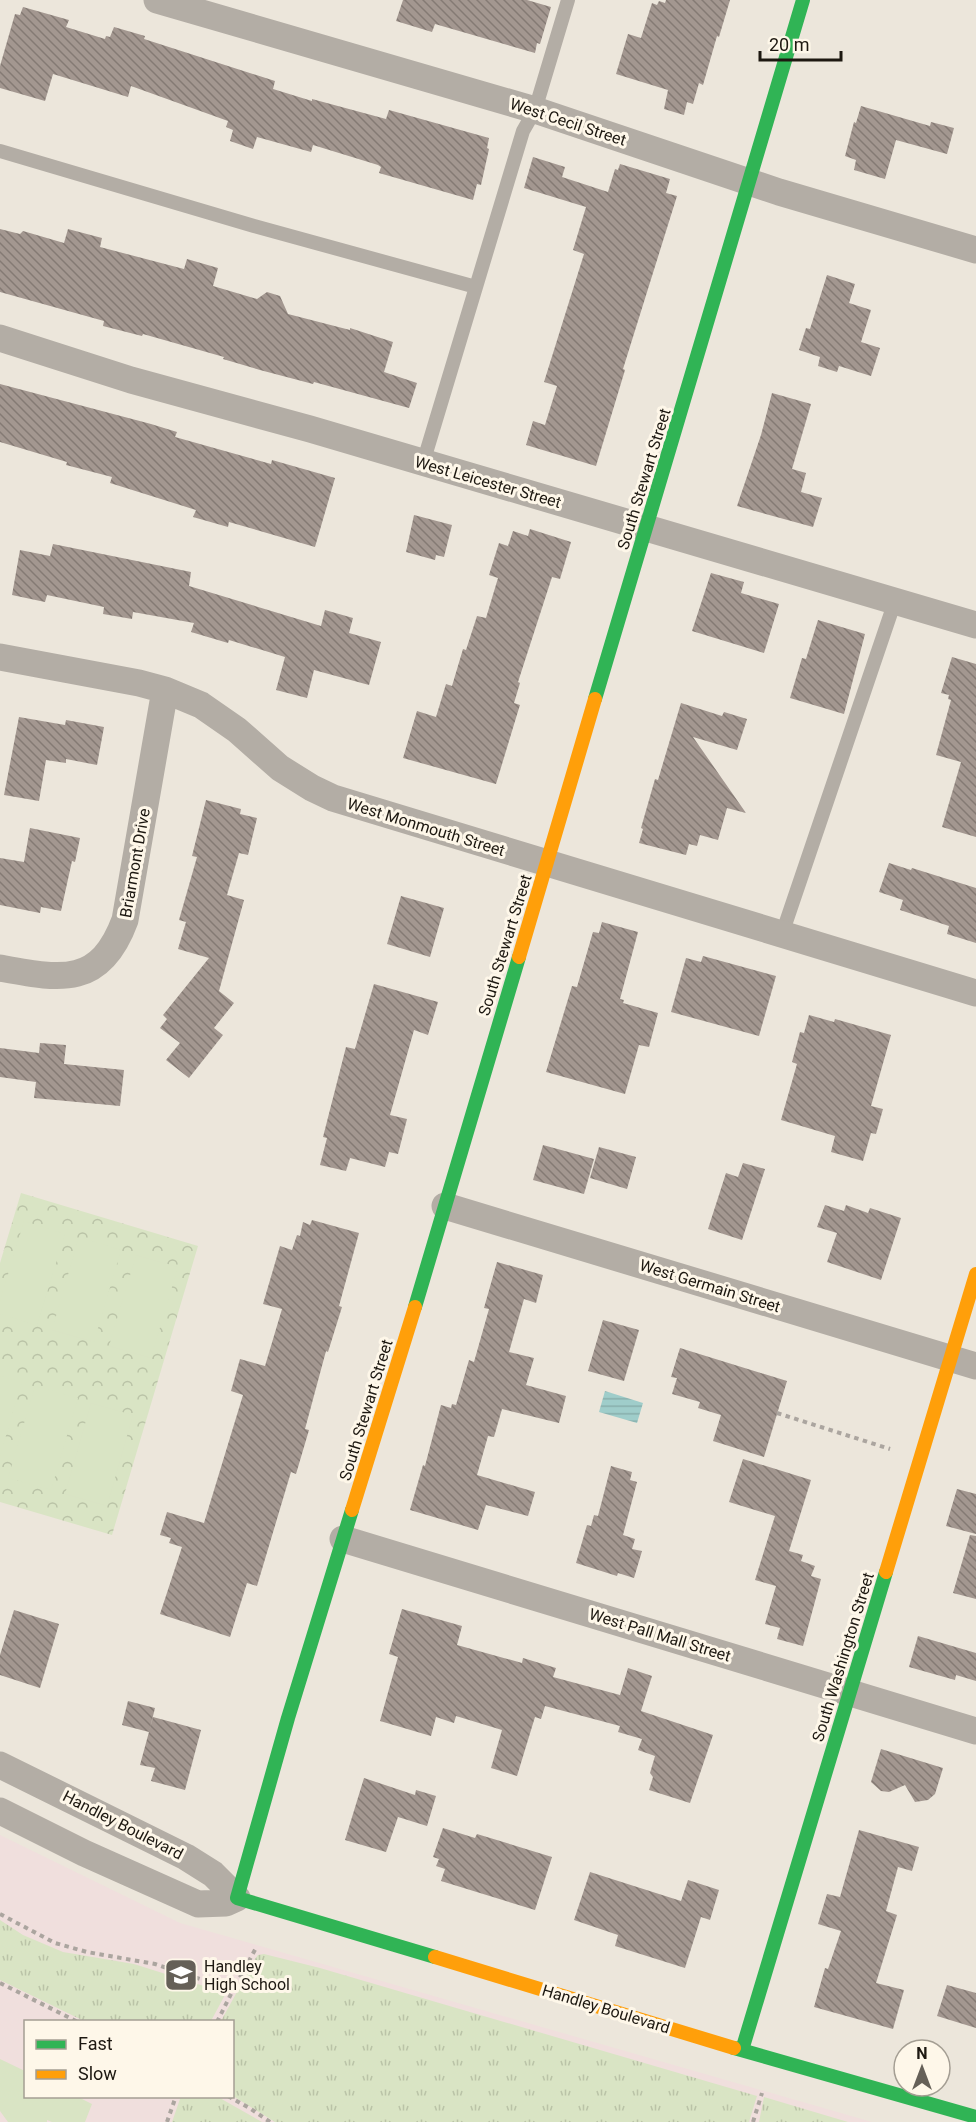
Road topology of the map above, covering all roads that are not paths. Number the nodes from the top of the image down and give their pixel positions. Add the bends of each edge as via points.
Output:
1 (157, 0) edge
2 (568, 0) edge
3 (803, 0) edge
4 (535, 111) junction
5 (0, 151) edge
6 (749, 182) junction
7 (976, 250) edge
8 (476, 287) junction
9 (0, 338) edge
10 (423, 463) junction
11 (646, 528) junction
12 (895, 601) junction
13 (976, 626) edge
14 (0, 657) edge
15 (165, 690) junction
16 (546, 863) junction
17 (782, 934) junction
18 (0, 968) edge
19 (976, 993) edge
20 (445, 1206) junction
21 (976, 1274) edge
22 (951, 1358) junction
23 (976, 1366) edge
24 (344, 1539) junction
25 (849, 1693) junction
26 (976, 1731) edge
27 (0, 1765) edge
28 (0, 1811) edge
29 (237, 1898) junction
30 (742, 2050) junction
31 (976, 2116) edge

1 - 4 street, West Cecil Street
2 - 4 lane
3 - 6 street, South Stewart Street
4 - 6 street, West Cecil Street
4 - 8 lane via 523,131
5 - 8 lane
6 - 7 street, West Cecil Street
6 - 11 street, South Stewart Street
8 - 10 lane
9 - 10 street, West Leicester Street via 131,380
10 - 11 street, West Leicester Street
11 - 12 street, West Leicester Street
11 - 16 street, South Stewart Street
12 - 13 street, West Leicester Street
12 - 17 lane
14 - 15 street, West Monmouth Street
15 - 16 street, West Monmouth Street via 201,705 237,729 280,768 333,798
15 - 18 street, Briarmont Drive via 125,920 118,938 102,961 86,971 63,977
16 - 17 street, West Monmouth Street
16 - 20 street, South Stewart Street
17 - 19 street, West Monmouth Street
20 - 22 street, West Germain Street
20 - 24 street, South Stewart Street
21 - 22 street, South Washington Street
22 - 23 street, West Germain Street
22 - 25 street, South Washington Street
24 - 25 street, West Pall Mall Street
24 - 29 street, South Stewart Street
25 - 26 street, West Pall Mall Street
25 - 30 street, South Washington Street
27 - 29 street, Handley Boulevard via 175,1851 213,1874
28 - 29 street, Handley Boulevard via 198,1904 226,1903
29 - 30 street, Handley Boulevard
30 - 31 street, Handley Boulevard

